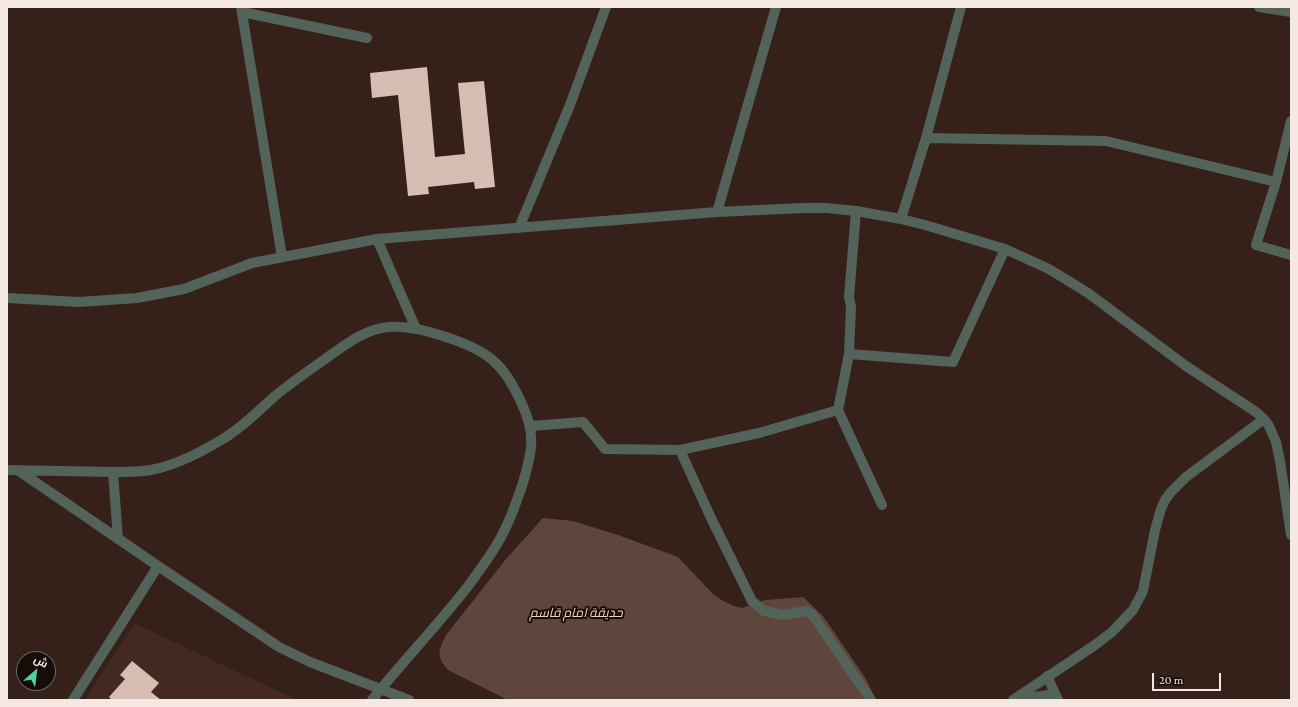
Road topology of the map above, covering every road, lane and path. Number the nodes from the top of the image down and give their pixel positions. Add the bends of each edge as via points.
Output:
1 (606, 7) edge
2 (776, 7) edge
3 (961, 7) edge
4 (1259, 7) edge
5 (241, 9) edge
6 (1291, 12) edge
7 (367, 38) dead end
8 (1291, 121) edge
9 (926, 138) junction
10 (1288, 150) edge
11 (1276, 182) junction
12 (856, 211) junction
13 (717, 212) junction
14 (901, 219) junction
15 (519, 228) junction
16 (377, 239) junction
17 (1004, 249) junction
18 (1291, 255) edge
19 (282, 257) junction
20 (7, 298) edge
21 (416, 329) junction
22 (849, 354) junction
23 (838, 410) junction
24 (1264, 419) junction
25 (531, 426) junction
26 (680, 450) junction
27 (7, 470) edge
28 (18, 471) junction
29 (113, 472) junction
30 (882, 505) dead end
31 (1291, 535) edge
32 (118, 539) junction
33 (158, 566) junction
34 (1047, 676) junction
35 (380, 689) junction
36 (1057, 697) edge
37 (73, 700) edge
38 (372, 700) edge
39 (408, 700) edge
40 (871, 700) edge
41 (1014, 700) edge

1 - 15 street via 570,105
2 - 13 street
3 - 9 street
4 - 6 street
5 - 7 street
5 - 19 street
8 - 10 street
9 - 11 street via 1106,141
9 - 14 street
10 - 11 street
11 - 18 street via 1256,245
12 - 13 street via 803,208
12 - 14 street
12 - 22 street via 849,297
13 - 15 street
14 - 17 street
15 - 16 street
16 - 19 street
16 - 21 street
17 - 22 street via 953,362
17 - 24 street via 1049,269 1088,293 1186,366
19 - 20 street via 252,263 184,289 137,298 79,302
21 - 25 street via 460,342 490,356 509,379
21 - 29 street via 386,327 357,337 274,397 246,423 200,452 150,470
22 - 23 street
23 - 26 street via 759,433
23 - 30 street
24 - 31 street via 1276,442
24 - 34 street via 1186,477 1171,492 1158,518 1143,591 1133,610 1112,632
25 - 26 street via 583,422 605,448
25 - 35 street via 532,444 527,467 517,500 498,544 450,609
26 - 40 street via 752,601 764,611 783,615 806,611 812,614
27 - 28 street
28 - 29 street
28 - 32 street
29 - 32 street
32 - 33 street
33 - 35 street via 279,647
33 - 37 street
34 - 36 street
34 - 41 street
35 - 38 street
35 - 39 street
36 - 41 street

